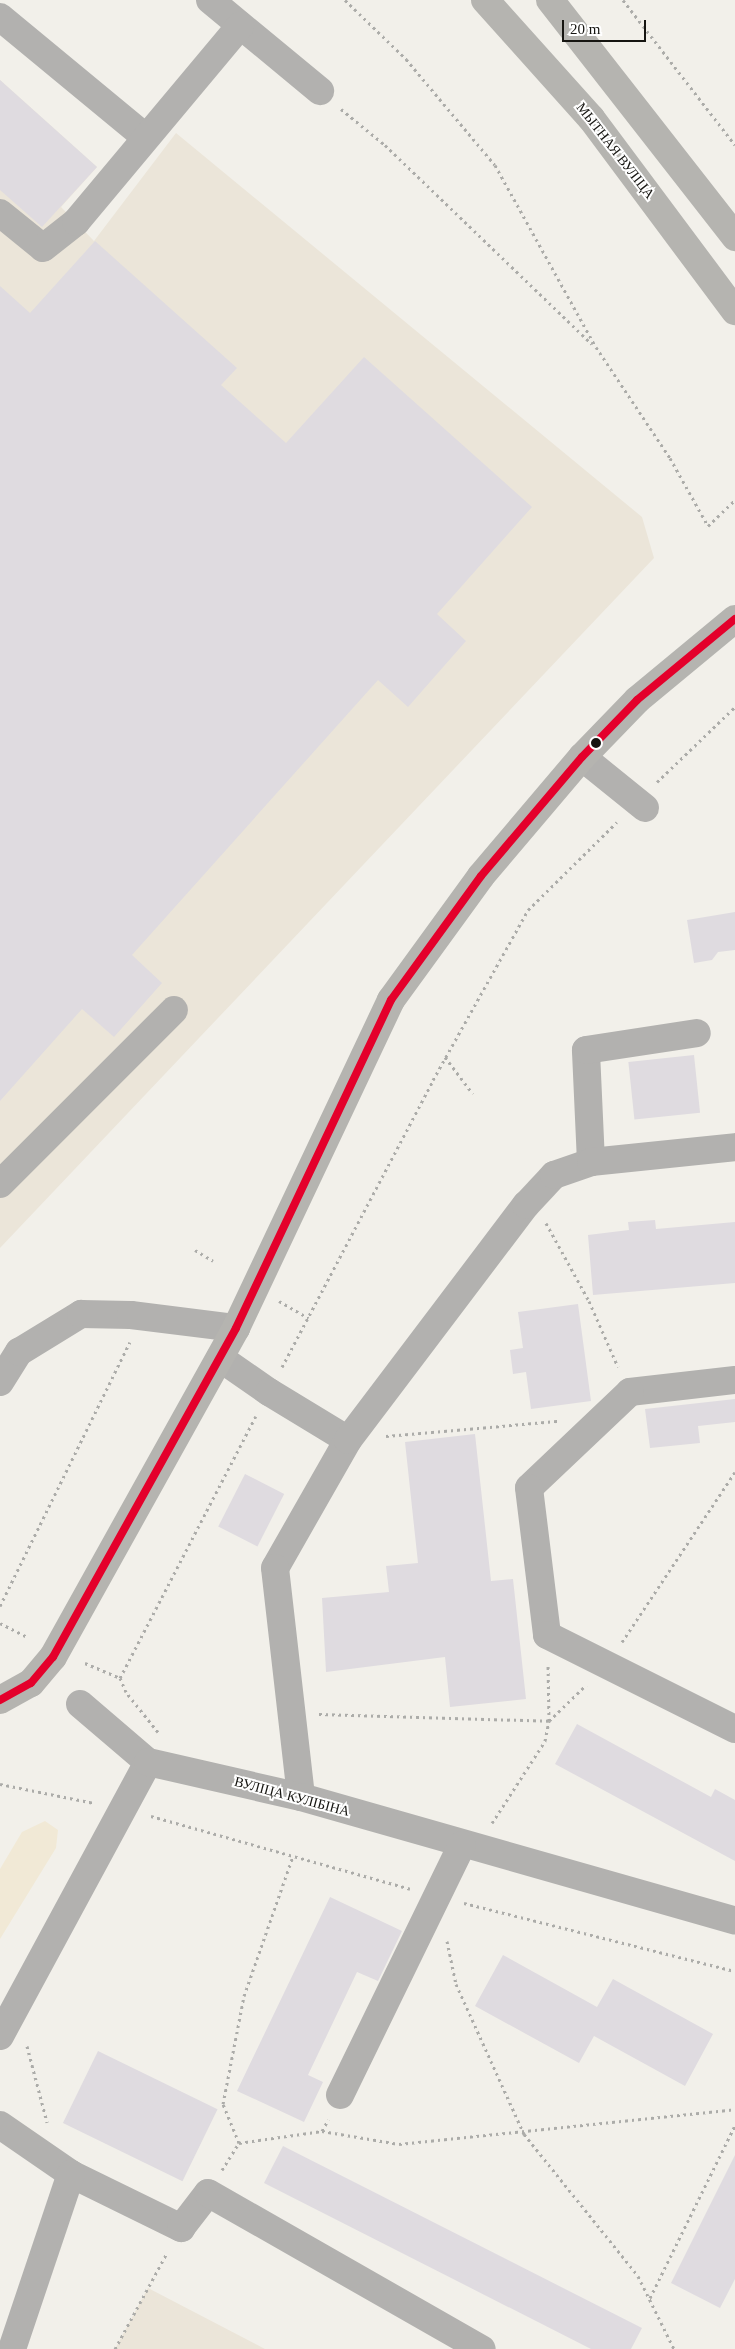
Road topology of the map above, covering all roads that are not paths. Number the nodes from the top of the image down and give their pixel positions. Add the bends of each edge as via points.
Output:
1 (210, 0) edge
2 (485, 0) edge
3 (550, 0) edge
4 (0, 17) edge
5 (240, 26) junction
6 (320, 91) road end
7 (145, 137) junction
8 (0, 213) edge
9 (735, 237) edge
10 (735, 311) edge
11 (735, 619) edge
12 (582, 758) junction
13 (641, 805) road end
14 (174, 1010) dead end
15 (697, 1033) dead end
16 (735, 1147) edge
17 (591, 1162) junction
18 (0, 1184) edge
19 (236, 1328) junction
20 (220, 1358) junction
21 (735, 1380) edge
22 (0, 1382) edge
23 (348, 1440) junction
24 (0, 1700) edge
25 (80, 1704) dead end
26 (735, 1730) edge
27 (148, 1762) junction
28 (301, 1797) junction
29 (469, 1847) junction
30 (735, 1921) edge
31 (0, 2036) edge
32 (340, 2095) road end
33 (0, 2125) edge
34 (71, 2174) junction
35 (12, 2349) edge
36 (482, 2349) edge

1 - 5 street
2 - 10 main road, МЫТНАЯ ВУЛІЦА via 591,118
3 - 9 main road
4 - 7 street
5 - 6 street
5 - 7 street
7 - 8 street via 76,222 44,248
11 - 12 main road via 637,700
12 - 13 street
12 - 19 main road via 482,876 391,1000
14 - 18 street
15 - 17 street via 586,1050
16 - 17 street
17 - 23 street via 554,1175 532,1198
19 - 20 main road
19 - 22 street via 142,1316 81,1314 19,1352
20 - 23 street via 268,1392
20 - 24 main road via 53,1657 31,1683
21 - 26 street via 630,1392 529,1488 547,1635
23 - 28 street via 275,1568
25 - 27 street
27 - 28 street, ВУЛІЦА КУЛІБІНА
27 - 31 street
28 - 29 street, ВУЛІЦА КУЛІБІНА
29 - 30 street, ВУЛІЦА КУЛІБІНА
29 - 32 street via 438,1897
33 - 34 street
34 - 35 street
34 - 36 street via 181,2228 208,2193

